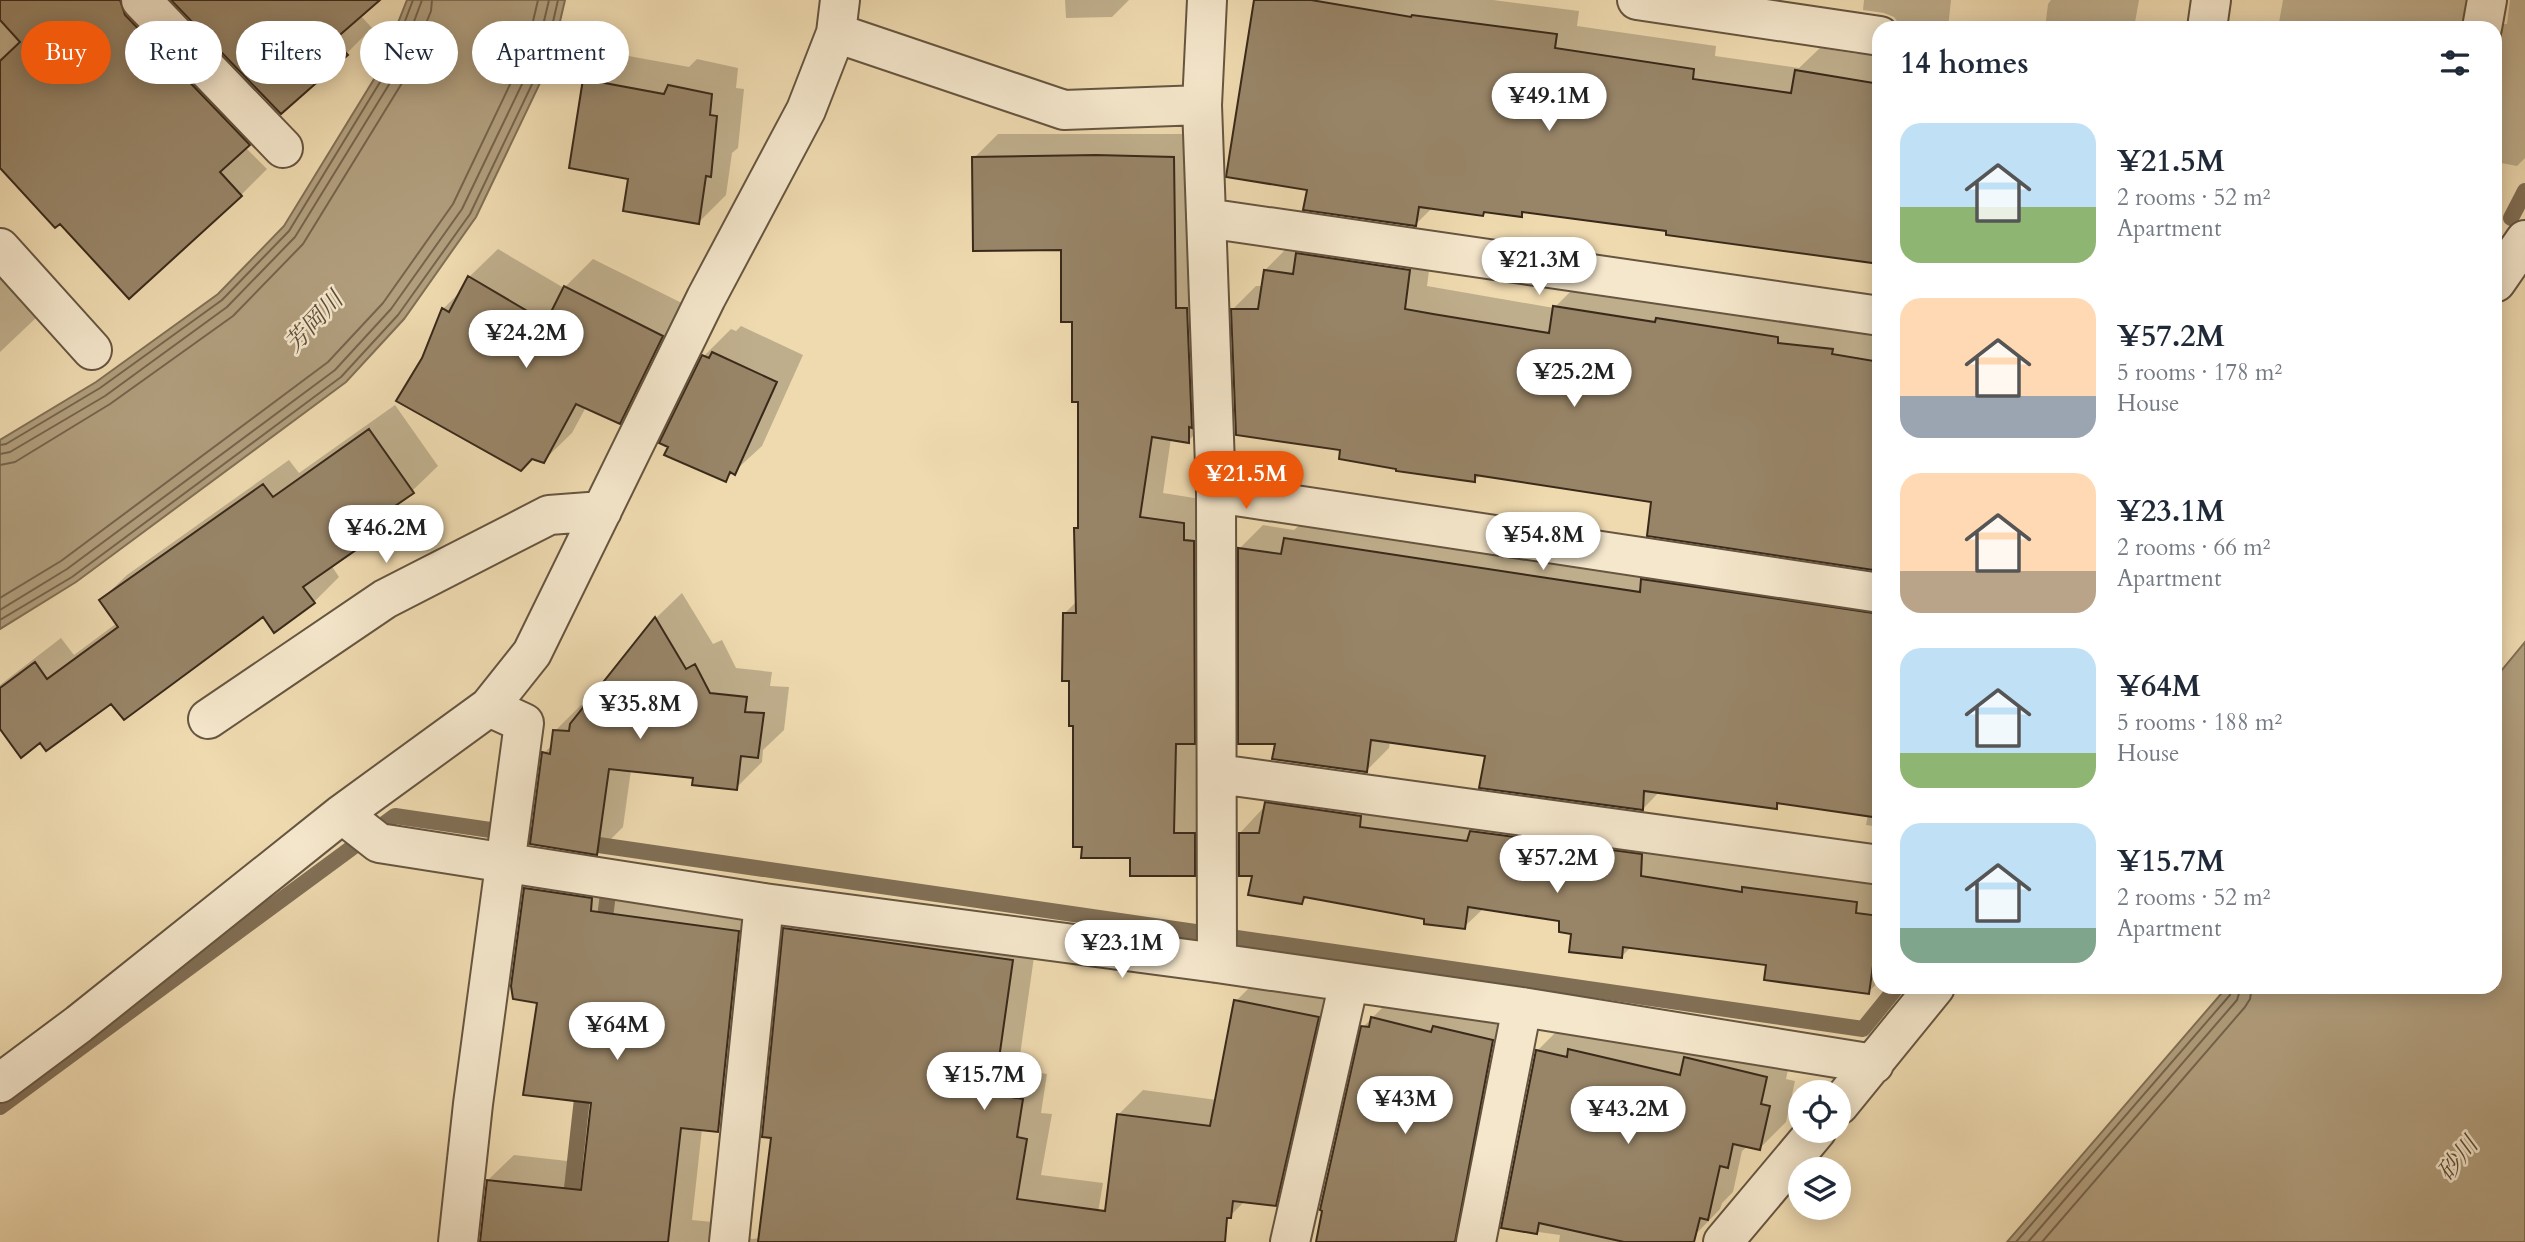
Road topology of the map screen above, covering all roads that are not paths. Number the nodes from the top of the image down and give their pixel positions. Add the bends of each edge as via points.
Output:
1 (141, 0) edge
2 (1207, 0) edge
3 (1637, 0) edge
4 (2211, 0) edge
5 (2487, 0) edge
6 (838, 17) edge
7 (2208, 21) edge
8 (2483, 21) edge
9 (1872, 35) edge
10 (1202, 105) junction
11 (283, 148) dead end
12 (1206, 218) junction
13 (2525, 240) edge
14 (0, 248) edge
15 (2502, 273) edge
16 (1872, 315) edge
17 (92, 350) dead end
18 (1216, 494) junction
19 (602, 511) junction
20 (1872, 592) edge
21 (489, 707) junction
22 (208, 719) dead end
23 (1218, 774) junction
24 (358, 827) junction
25 (508, 840) junction
26 (1872, 864) edge
27 (764, 903) junction
28 (1217, 943) junction
29 (1349, 982) junction
30 (1929, 994) edge
31 (1521, 1007) junction
32 (1874, 1064) junction
33 (0, 1083) edge
34 (1851, 1091) edge
35 (1806, 1143) edge
36 (457, 1242) edge
37 (729, 1242) edge
38 (1290, 1242) edge
39 (1476, 1242) edge
40 (1723, 1242) edge

1 - 11 street
2 - 10 street
3 - 9 street
4 - 7 street
5 - 8 street
6 - 10 street via 1064,110
6 - 19 street via 806,110 706,298
10 - 12 street
12 - 16 street
12 - 18 street
13 - 15 street
14 - 17 street
18 - 20 street
18 - 23 street
19 - 21 street via 533,653
19 - 22 street via 549,514 385,599
21 - 24 street
21 - 25 street via 524,723
23 - 26 street
23 - 28 street
24 - 25 street
24 - 33 street
25 - 27 street
25 - 36 street
27 - 28 street
27 - 37 street
28 - 29 street
29 - 31 street
29 - 38 street
30 - 32 street
31 - 32 street
31 - 39 street
32 - 34 street
35 - 40 street

